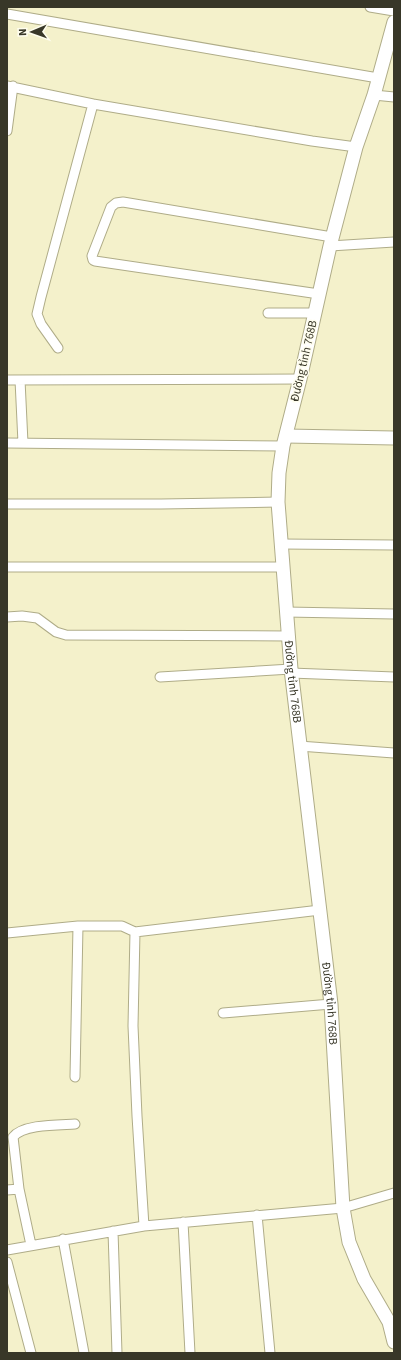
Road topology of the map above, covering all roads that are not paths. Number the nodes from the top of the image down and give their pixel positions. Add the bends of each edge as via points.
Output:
1 (370, 7) edge
2 (394, 11) edge
3 (7, 14) edge
4 (394, 22) edge
5 (378, 78) junction
6 (10, 86) edge
7 (374, 95) junction
8 (394, 97) edge
9 (93, 104) junction
10 (7, 131) edge
11 (356, 147) junction
12 (331, 242) junction
13 (394, 242) edge
14 (319, 294) junction
15 (268, 313) dead end
16 (315, 313) junction
17 (58, 348) dead end
18 (300, 379) junction
19 (7, 380) edge
20 (20, 380) junction
21 (394, 438) edge
22 (284, 441) junction
23 (7, 443) edge
24 (23, 443) junction
25 (278, 502) junction
26 (7, 504) edge
27 (281, 544) junction
28 (394, 545) edge
29 (7, 567) edge
30 (283, 567) junction
31 (286, 612) junction
32 (394, 614) edge
33 (7, 617) edge
34 (288, 636) junction
35 (291, 671) junction
36 (160, 677) dead end
37 (394, 677) edge
38 (299, 746) junction
39 (394, 753) edge
40 (320, 910) junction
41 (78, 926) junction
42 (134, 932) junction
43 (7, 933) edge
44 (331, 1004) junction
45 (223, 1013) dead end
46 (75, 1077) dead end
47 (75, 1124) dead end
48 (19, 1189) junction
49 (7, 1190) edge
50 (394, 1193) edge
51 (342, 1208) junction
52 (257, 1216) junction
53 (183, 1222) junction
54 (144, 1226) junction
55 (113, 1231) junction
56 (63, 1239) junction
57 (31, 1245) junction
58 (7, 1250) edge
59 (7, 1262) edge
60 (391, 1321) edge
61 (394, 1342) edge
62 (31, 1353) edge
63 (84, 1353) edge
64 (118, 1353) edge
65 (190, 1353) edge
66 (270, 1353) edge

1 - 2 street
3 - 5 street
4 - 5 street, Đường tỉnh 768B
5 - 7 street, Đường tỉnh 768B
6 - 9 street
6 - 10 street
7 - 8 street
7 - 11 street, Đường tỉnh 768B
9 - 11 street
9 - 17 street via 37,314
11 - 12 street, Đường tỉnh 768B
12 - 13 street
12 - 14 street, Đường tỉnh 768B
12 - 14 street via 123,202 111,207 92,256 95,261
14 - 16 street, Đường tỉnh 768B
15 - 16 street
16 - 18 street, Đường tỉnh 768B
18 - 20 street
18 - 22 street, Đường tỉnh 768B
19 - 20 street
20 - 24 street
21 - 22 street
22 - 24 street
22 - 25 street, Đường tỉnh 768B
23 - 24 street
25 - 26 street
25 - 27 street, Đường tỉnh 768B
27 - 28 street
27 - 30 street, Đường tỉnh 768B
29 - 30 street
30 - 31 street, Đường tỉnh 768B
31 - 32 street
31 - 34 street, Đường tỉnh 768B
33 - 34 street via 37,618 56,632 66,635
34 - 35 street, Đường tỉnh 768B
35 - 36 street
35 - 37 street
35 - 38 street, Đường tỉnh 768B
38 - 39 street
38 - 40 street, Đường tỉnh 768B
40 - 42 street
40 - 44 street, Đường tỉnh 768B
41 - 42 street via 122,926
41 - 43 street
41 - 46 street
42 - 54 street via 133,1026
44 - 45 street
44 - 51 street, Đường tỉnh 768B
47 - 48 street via 34,1127 19,1131 13,1137
48 - 49 street
48 - 57 street
50 - 51 street
51 - 52 street
51 - 60 street, Đường tỉnh 768B via 349,1242 364,1279
52 - 53 street
52 - 66 street
53 - 54 street
53 - 65 street
54 - 55 street
55 - 56 street
55 - 64 street
56 - 57 street
56 - 63 street
57 - 58 street
59 - 62 street
60 - 61 street, Đường tỉnh 768B

